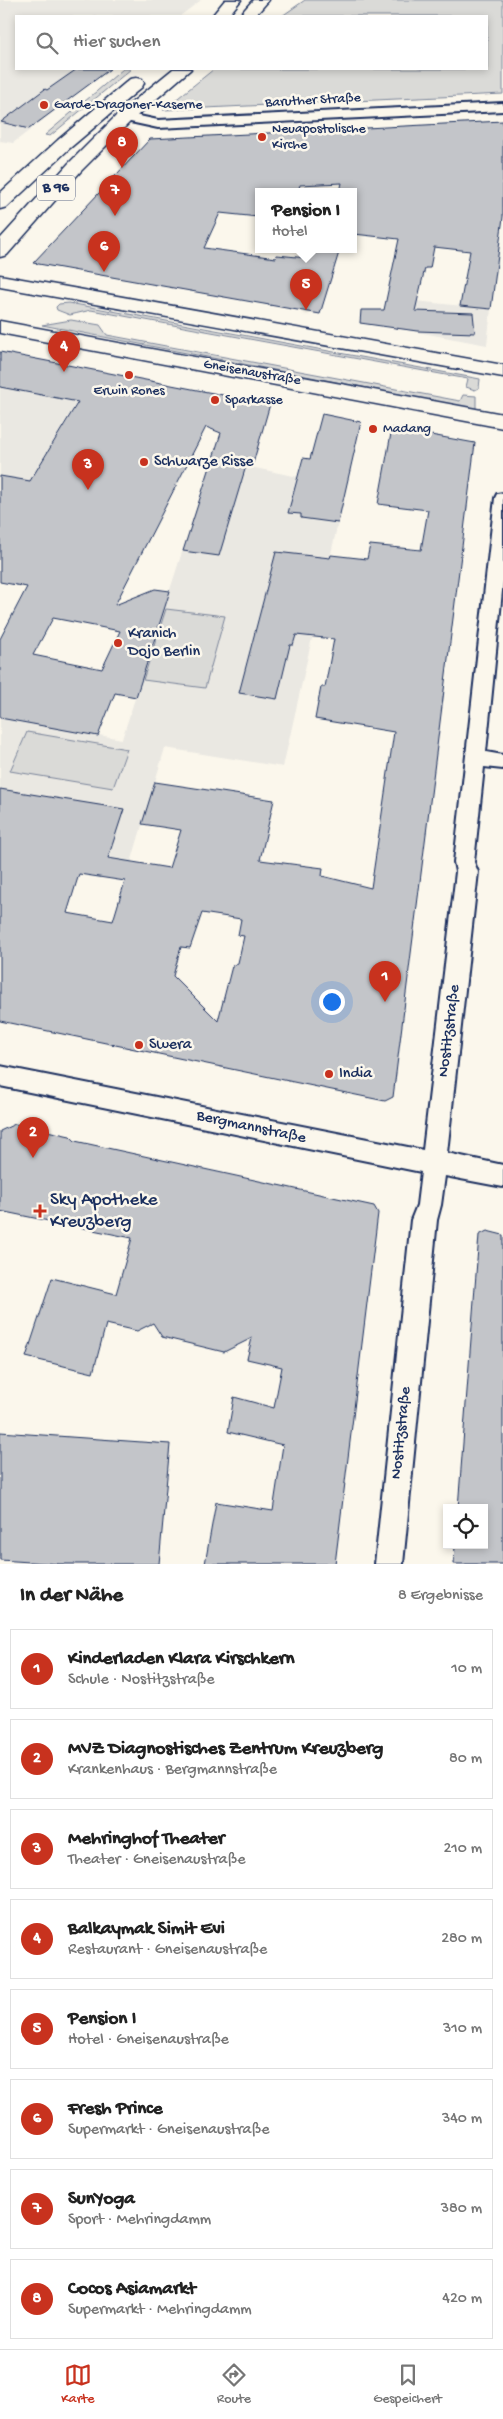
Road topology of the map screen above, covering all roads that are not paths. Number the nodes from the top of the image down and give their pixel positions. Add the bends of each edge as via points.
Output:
1 (233, 0) edge
2 (261, 0) edge
3 (221, 15) edge
4 (248, 15) edge
5 (182, 70) edge
6 (151, 72) dead end
7 (503, 107) edge
8 (125, 116) junction
9 (0, 203) edge
10 (6, 236) edge
11 (0, 251) edge
12 (0, 281) edge
13 (0, 327) edge
14 (503, 371) edge
15 (503, 422) edge
16 (503, 498) edge
17 (475, 758) junction
18 (503, 762) edge
19 (0, 1076) edge
20 (434, 1165) junction
21 (503, 1176) edge
22 (389, 1564) edge

1 - 3 main road
2 - 4 main road
5 - 8 main road, B 96
6 - 9 main road, B 96 via 64,144
7 - 8 street, Baruther Straße via 158,124
8 - 10 main road, B 96
10 - 11 main road, B 96
12 - 14 main road
13 - 15 main road, Gneisenaustraße
16 - 17 street, Nostitzstraße
17 - 18 street
17 - 20 street, Nostitzstraße via 464,862 467,872
19 - 20 street, Bergmannstraße
20 - 21 street, Bergmannstraße
20 - 22 street, Nostitzstraße via 424,1220

